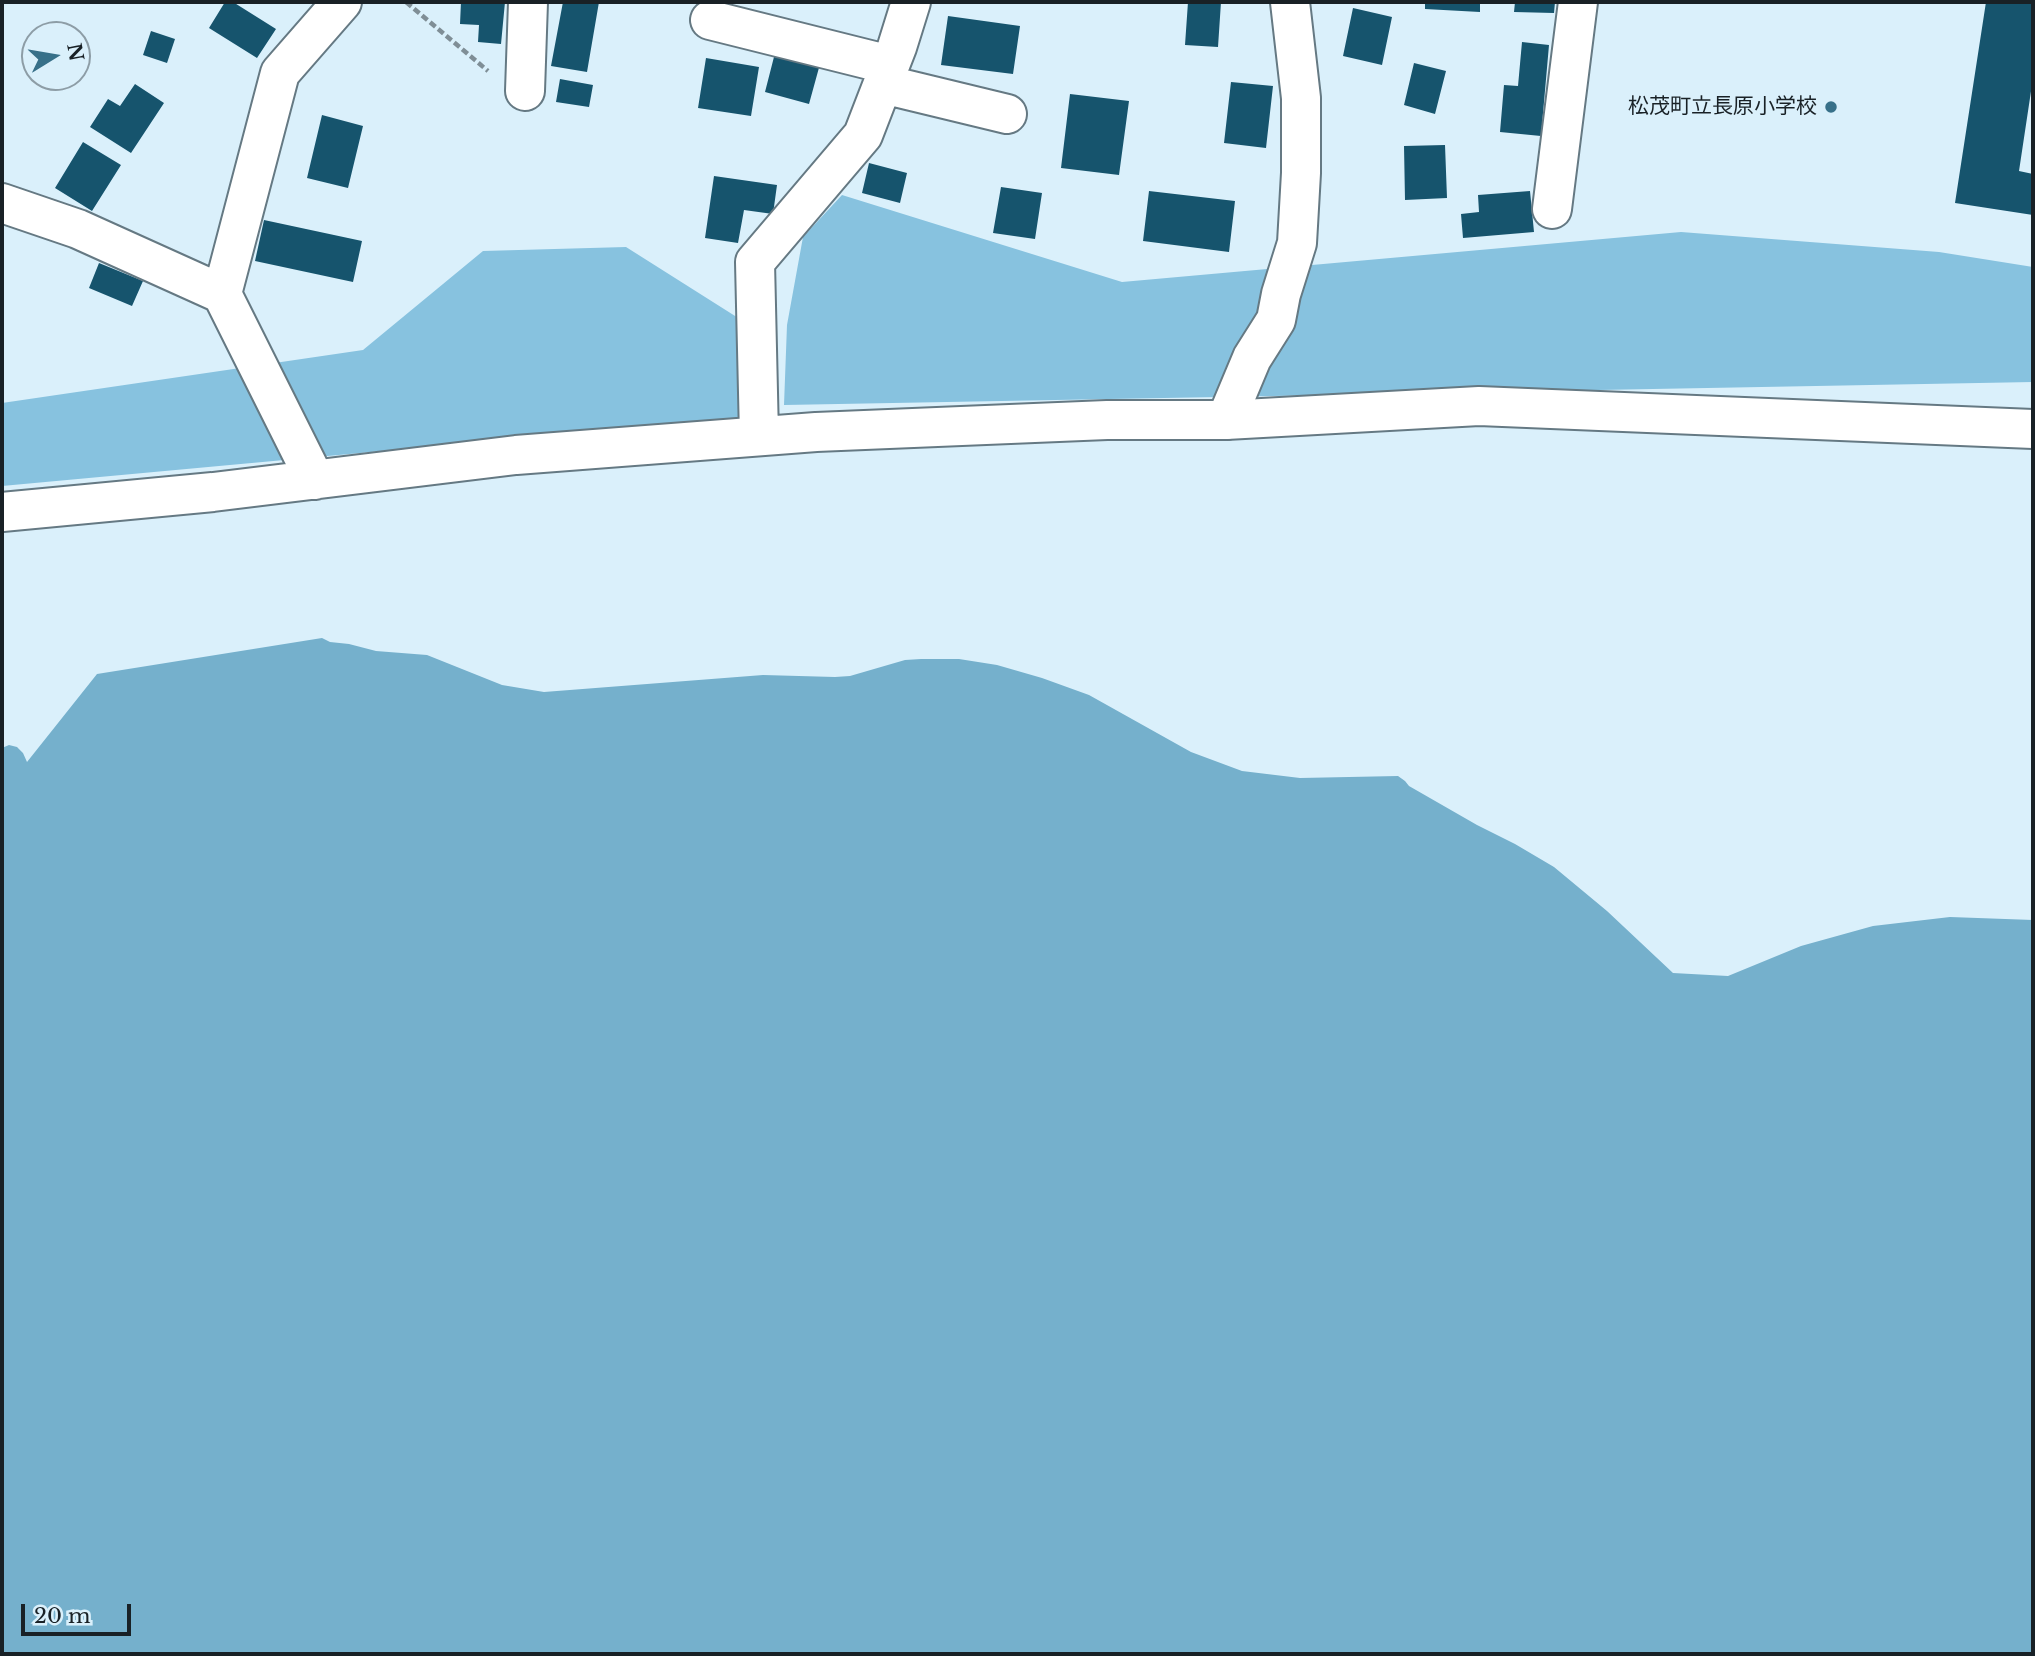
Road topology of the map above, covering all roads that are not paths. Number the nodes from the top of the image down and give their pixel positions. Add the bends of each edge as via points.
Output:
1 (342, 2) edge
2 (528, 2) edge
3 (911, 2) edge
4 (1290, 2) edge
5 (1578, 2) edge
6 (710, 20) dead end
7 (887, 74) junction
8 (525, 91) road end
9 (1007, 114) dead end
10 (2, 203) edge
11 (1552, 209) dead end
12 (222, 294) junction
13 (1226, 420) junction
14 (2033, 429) edge
15 (759, 436) junction
16 (315, 480) junction
17 (2, 512) edge

1 - 12 street via 280,73
2 - 8 street
3 - 7 street
4 - 13 street via 1301,98 1297,243 1276,320 1252,358
5 - 11 street
6 - 7 street
7 - 9 street
7 - 15 street via 863,135 755,262
10 - 12 street via 78,229
12 - 16 street
13 - 14 street via 1479,405
13 - 15 street via 1107,419
15 - 16 street via 516,455
16 - 17 street

